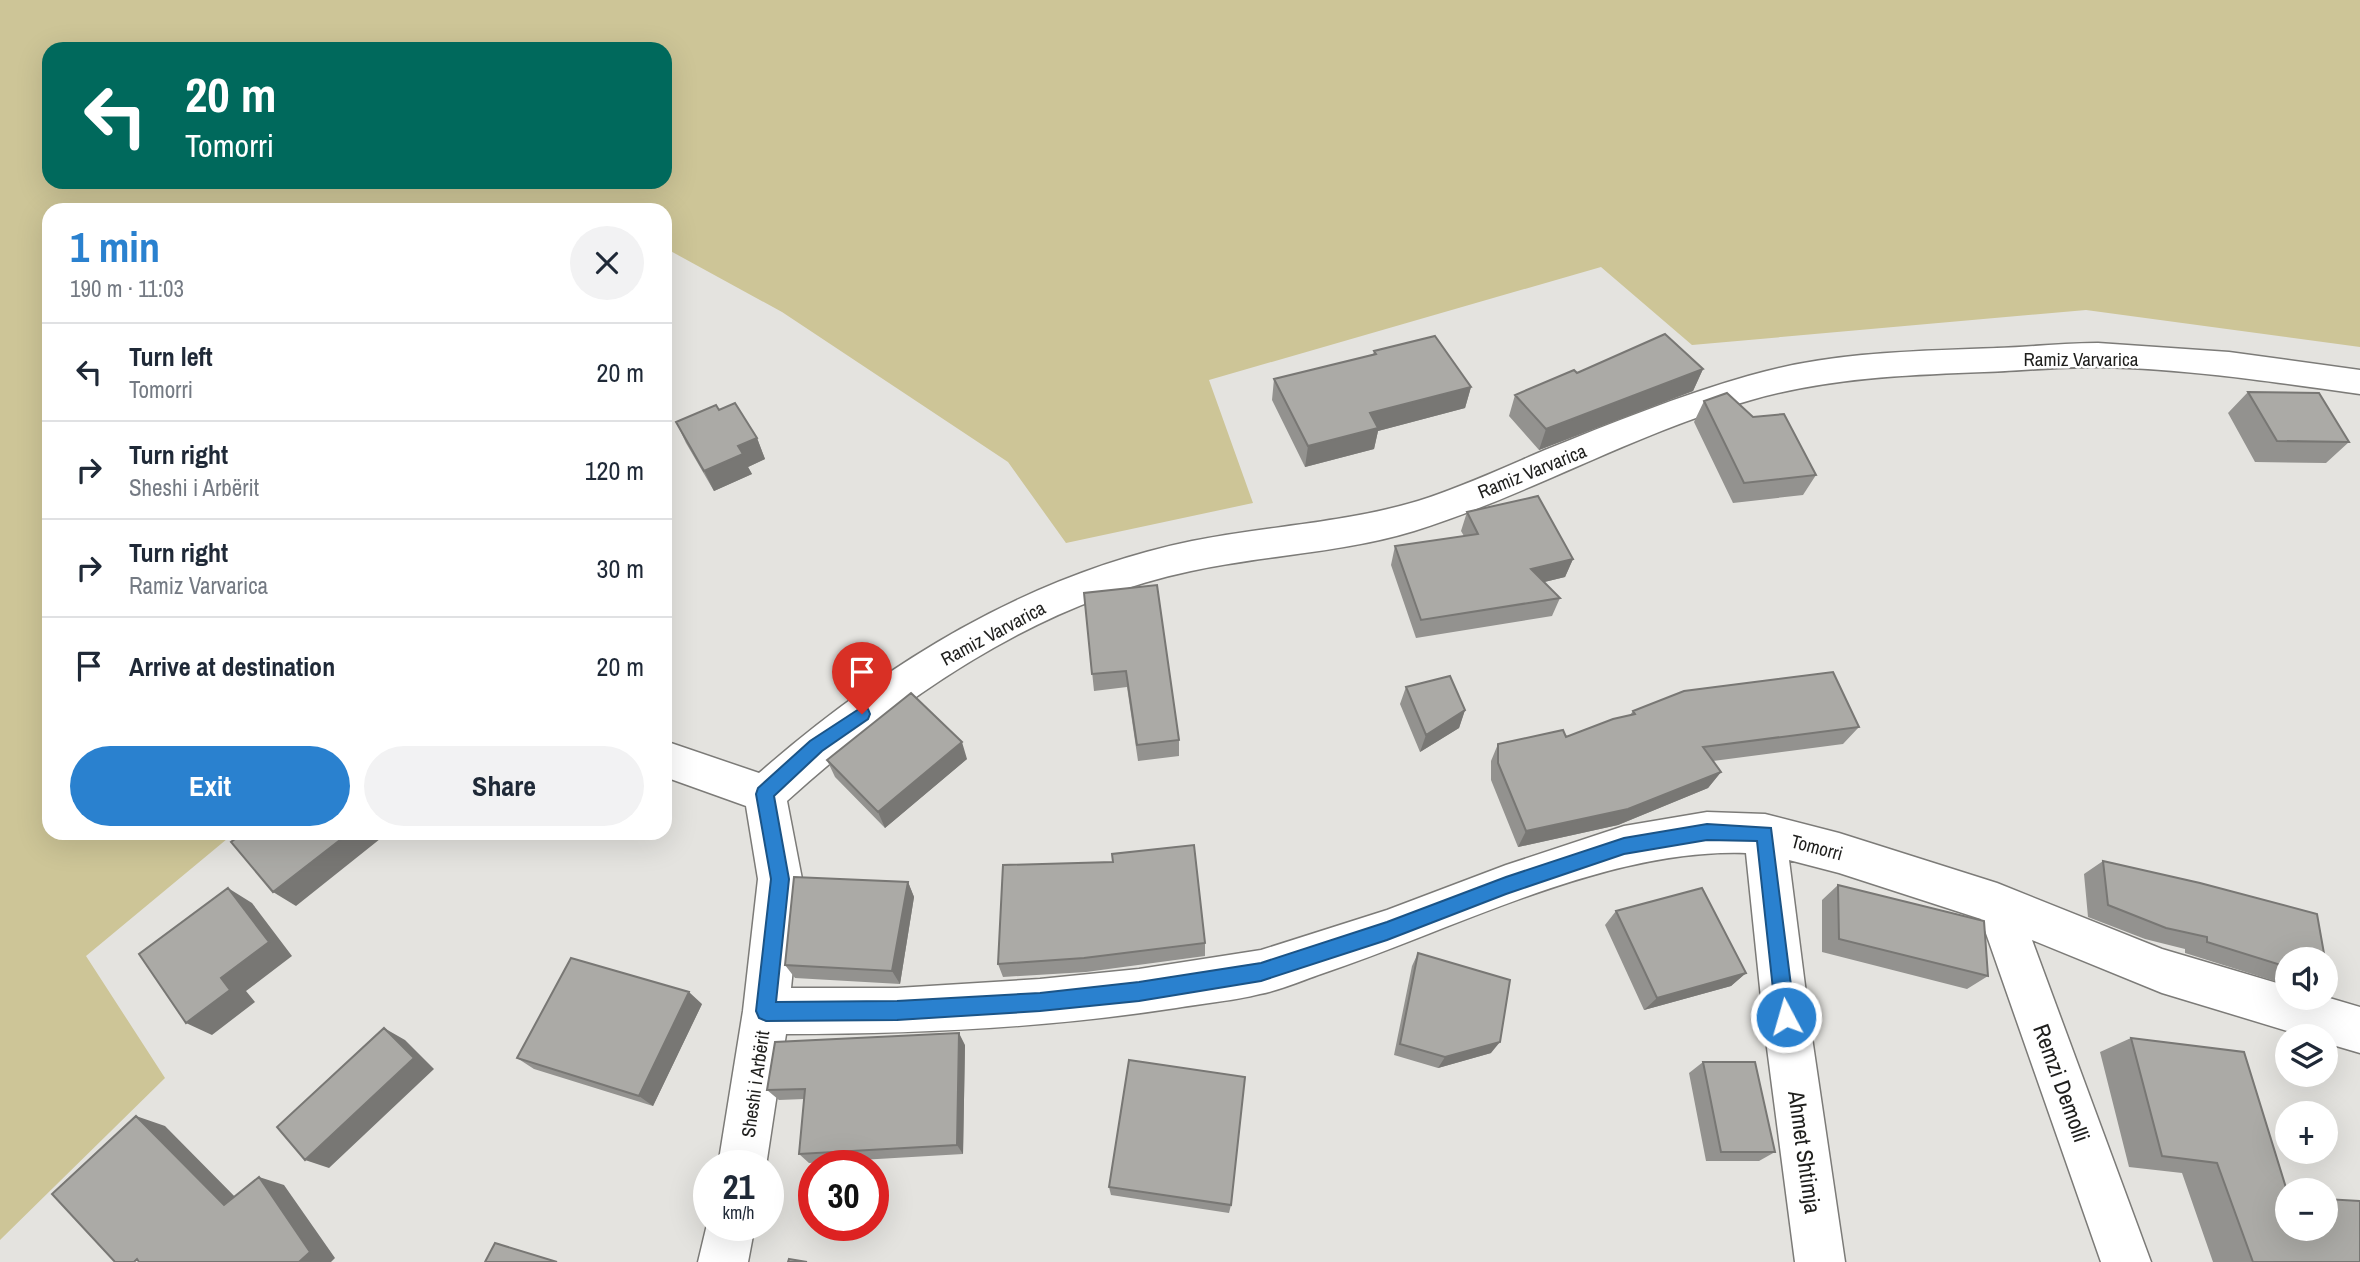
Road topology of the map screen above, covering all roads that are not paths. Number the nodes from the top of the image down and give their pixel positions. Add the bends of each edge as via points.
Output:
1 (2360, 382) edge
2 (672, 761) edge
3 (765, 794) junction
4 (1765, 834) junction
5 (1997, 904) junction
6 (766, 1011) junction
7 (2360, 1030) edge
8 (744, 1150) edge
9 (727, 1241) edge
10 (723, 1262) edge
11 (1820, 1262) edge
12 (2126, 1262) edge

1 - 3 street, Ramiz Varvarica via 2260,367 2097,355 1883,363 1750,388 1403,519 1188,557 1105,580 1035,608 951,653 862,714 816,746
2 - 3 street
3 - 6 street, Sheshi i Arbërit via 780,879
4 - 5 street, Tomorri
4 - 6 street, Tomorri via 1707,832 1624,846 1261,972 1040,1002 897,1011
4 - 11 street, Ahmet Shtimja
5 - 7 street, Tomorri via 2162,971
5 - 12 street, Remzi Demolli
6 - 8 street, Sheshi i Arbërit
9 - 10 street

